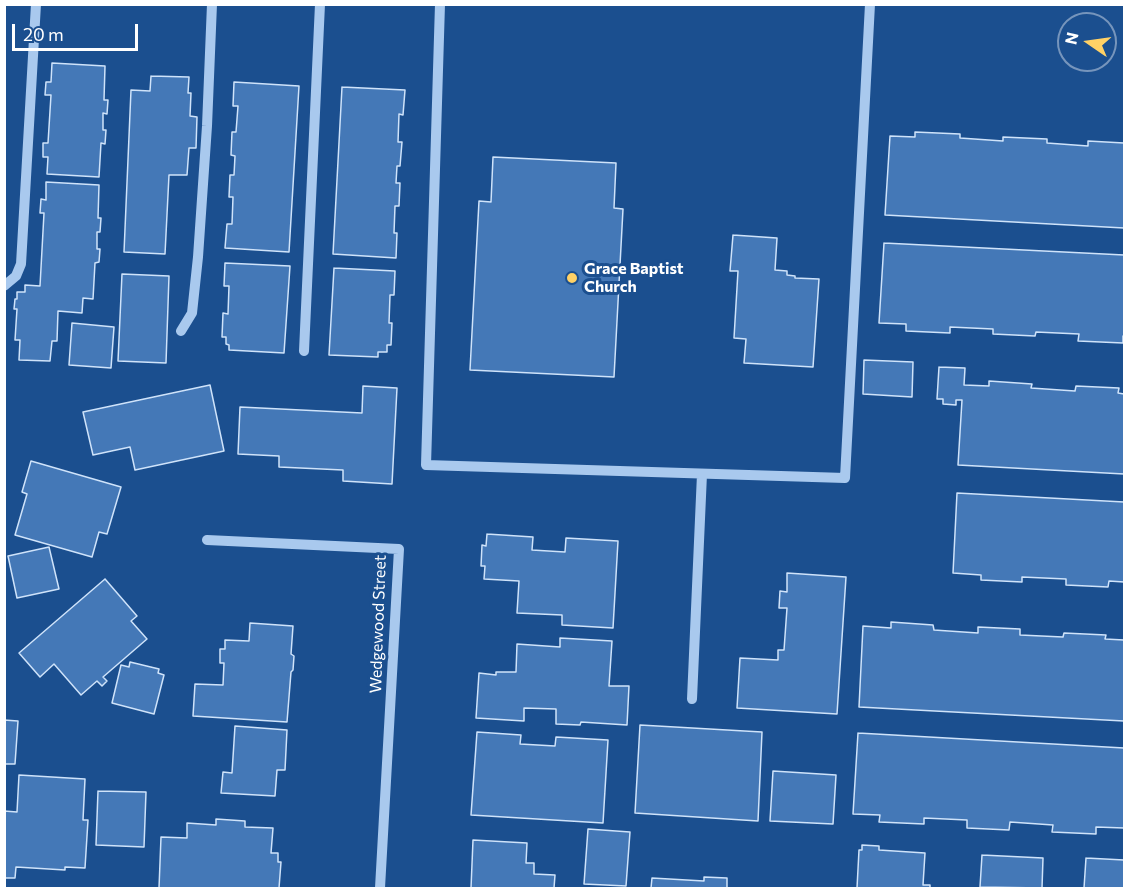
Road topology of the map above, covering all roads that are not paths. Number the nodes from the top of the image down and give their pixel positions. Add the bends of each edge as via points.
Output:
1 (36, 4) edge
2 (212, 4) edge
3 (320, 4) edge
4 (440, 4) edge
5 (870, 4) edge
6 (4, 286) edge
7 (181, 331) dead end
8 (304, 351) dead end
9 (702, 474) junction
10 (207, 540) dead end
11 (692, 699) dead end
12 (380, 888) edge

1 - 6 street via 21,264 16,276
2 - 7 street via 198,257 192,313
3 - 8 street
4 - 9 street via 426,465
5 - 9 street via 845,478
9 - 11 street
10 - 12 street, Wedgewood Street via 399,549

